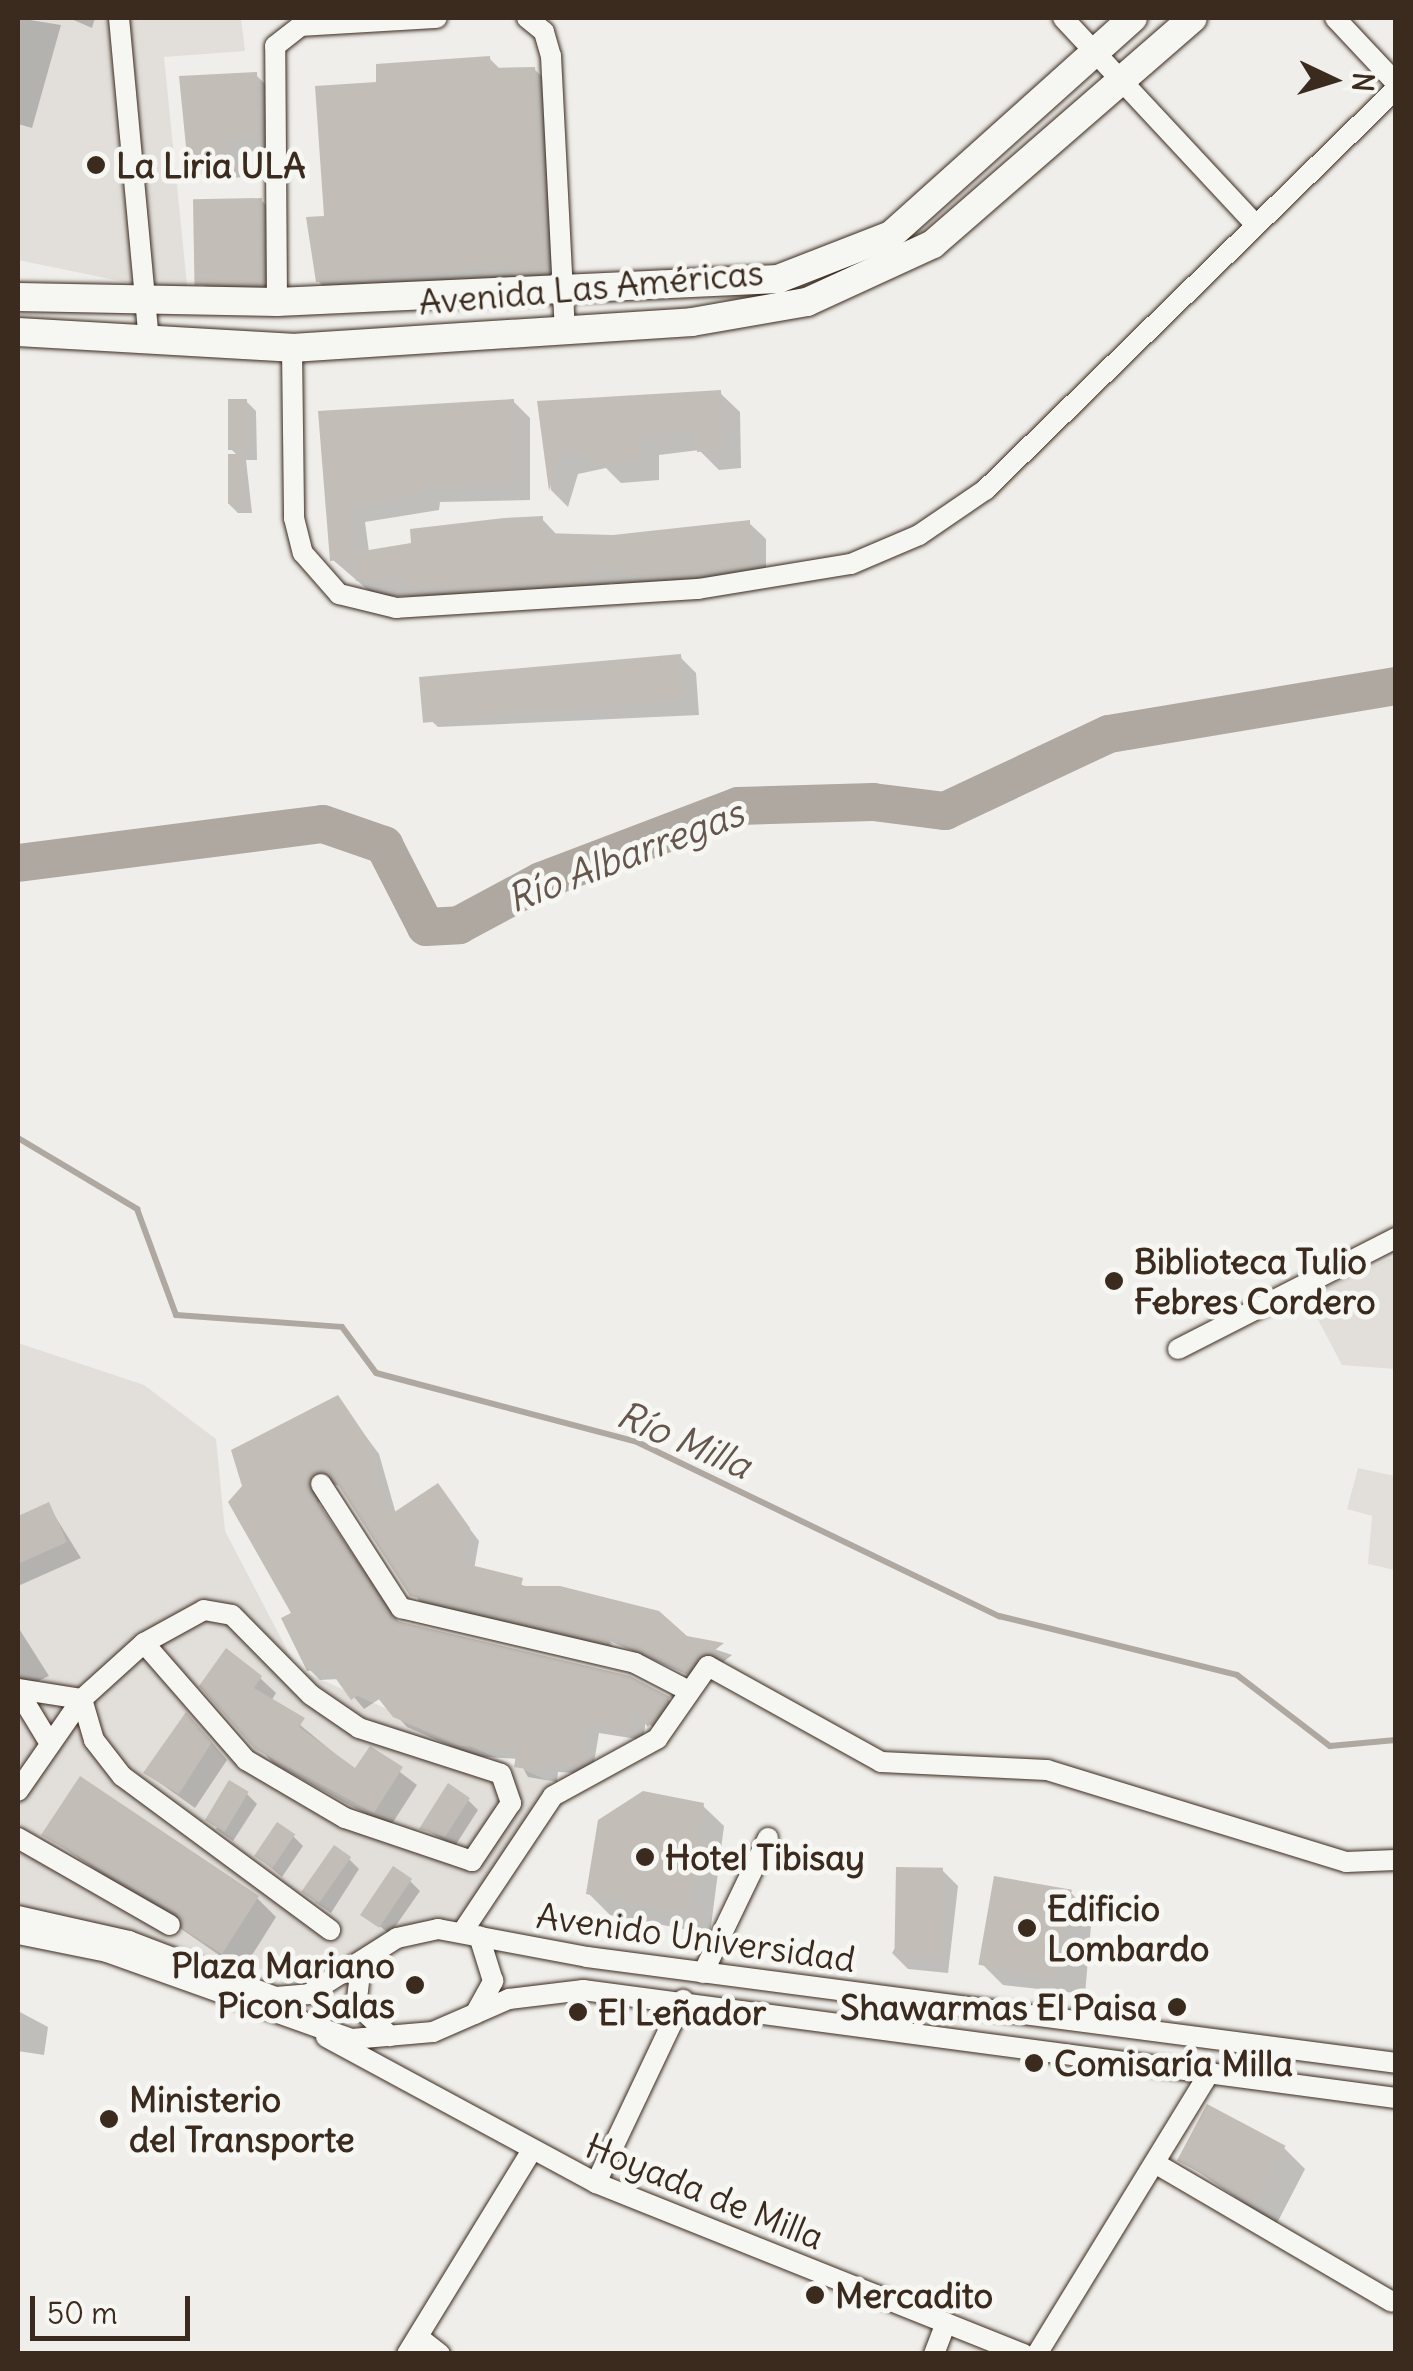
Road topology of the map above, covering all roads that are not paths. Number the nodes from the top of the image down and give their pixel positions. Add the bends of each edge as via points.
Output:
1 (120, 18) edge
2 (437, 18) edge
3 (527, 18) edge
4 (1063, 18) edge
5 (1133, 18) edge
6 (1193, 18) edge
7 (1335, 18) edge
8 (1096, 52) junction
9 (1122, 80) junction
10 (1396, 86) edge
11 (1256, 224) junction
12 (565, 295) junction
13 (18, 297) edge
14 (277, 302) junction
15 (145, 304) junction
16 (18, 332) edge
17 (566, 332) junction
18 (148, 343) junction
19 (292, 348) junction
20 (1396, 1238) edge
21 (1178, 1349) dead end
22 (322, 1484) dead end
23 (144, 1643) junction
24 (18, 1690) edge
25 (689, 1690) junction
26 (82, 1698) junction
27 (48, 1742) junction
28 (18, 1791) edge
29 (18, 1838) edge
30 (768, 1838) dead end
31 (1396, 1860) edge
32 (18, 1916) edge
33 (170, 1924) dead end
34 (330, 1930) dead end
35 (18, 1934) edge
36 (471, 1934) junction
37 (361, 1966) junction
38 (704, 1973) junction
39 (683, 2000) junction
40 (474, 2015) junction
41 (322, 2034) junction
42 (395, 2038) junction
43 (1396, 2063) edge
44 (1210, 2072) junction
45 (1373, 2095) junction
46 (1396, 2098) edge
47 (1396, 2107) edge
48 (531, 2152) junction
49 (1158, 2165) junction
50 (596, 2183) junction
51 (1392, 2302) dead end
52 (946, 2324) junction
53 (413, 2345) edge
54 (440, 2354) edge
55 (934, 2354) edge
56 (1024, 2354) edge
57 (1036, 2354) edge

1 - 15 street
2 - 14 street via 301,26 274,46
3 - 12 street via 544,32 550,56
4 - 8 street
5 - 8 street, Avenida Las Américas
6 - 9 street, Avenida Las Américas
7 - 10 street
8 - 9 street
8 - 12 street, Avenida Las Américas via 932,203 858,252 747,284
9 - 11 street
9 - 17 street, Avenida Las Américas via 933,244 872,278 760,314
10 - 11 street
11 - 19 street via 985,490 919,534 851,564 770,580 396,608 339,594 303,553 294,518
12 - 14 street, Avenida Las Américas
12 - 17 street
13 - 15 street, Avenida Las Américas
14 - 15 street, Avenida Las Américas
15 - 18 street
16 - 18 street, Avenida Las Américas
17 - 19 street, Avenida Las Américas
18 - 19 street, Avenida Las Américas
20 - 21 street
22 - 25 street via 401,1608 635,1663
23 - 23 street via 185,1614 232,1615 332,1713 501,1774 511,1803 472,1861 345,1818 246,1760
23 - 26 street
24 - 26 street
24 - 27 street
25 - 31 street via 708,1666 881,1762 1047,1770 1346,1862
25 - 36 street via 637,1755 590,1770 553,1796
26 - 27 street
26 - 34 street via 94,1740 134,1786
27 - 28 street
29 - 33 street
30 - 38 street
32 - 37 street, Avenido Universidad via 128,1941 276,1997 309,1994
35 - 41 street via 107,1952
36 - 37 street, Avenido Universidad via 417,1931
36 - 38 street, Avenido Universidad
36 - 40 street via 493,1981
37 - 42 street via 356,2004 364,2021
38 - 43 street, Avenido Universidad
39 - 40 street via 545,1990
39 - 44 street
39 - 50 street
40 - 42 street
41 - 42 street
41 - 48 street, Hoyada de Milla via 370,2068
44 - 45 street
44 - 49 street
45 - 46 street
45 - 47 street
48 - 50 street, Hoyada de Milla
48 - 53 street
49 - 51 street
49 - 57 street
50 - 52 street, Hoyada de Milla
52 - 55 street
52 - 56 street, Hoyada de Milla
53 - 54 street

